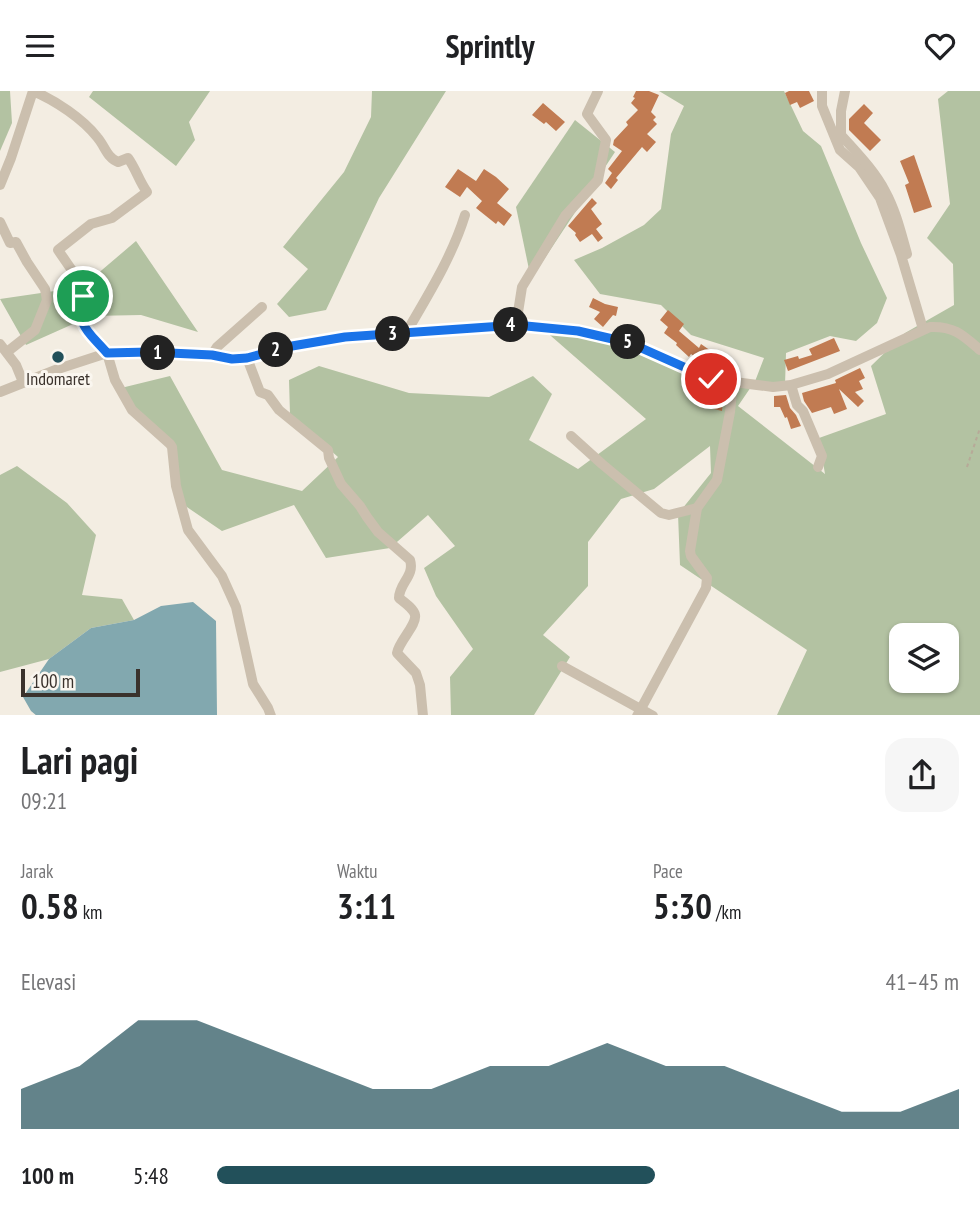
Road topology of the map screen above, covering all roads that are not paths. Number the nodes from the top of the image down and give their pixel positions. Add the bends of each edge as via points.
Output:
1 (33, 91) edge
2 (598, 91) edge
3 (822, 91) edge
4 (845, 91) edge
5 (0, 185) edge
6 (465, 215) dead end
7 (0, 222) edge
8 (262, 307) dead end
9 (516, 325) junction
10 (926, 328) junction
11 (406, 333) junction
12 (3, 348) edge
13 (980, 350) edge
14 (107, 353) junction
15 (212, 355) junction
16 (247, 358) junction
17 (733, 382) junction
18 (23, 383) junction
19 (790, 385) junction
20 (0, 392) edge
21 (571, 436) dead end
22 (818, 467) dead end
23 (697, 508) junction
24 (562, 666) dead end
25 (639, 712) edge
26 (271, 715) edge
27 (423, 715) edge

1 - 5 street
1 - 14 street via 65,109 97,136 112,160 128,158 147,192 112,218 91,224 58,250 80,282 83,326
2 - 9 street via 587,114 606,140 598,180 565,216 522,288
3 - 10 street via 822,106 840,150 859,167 880,198
4 - 10 street via 841,135 886,191
6 - 11 street via 437,280
7 - 12 street via 45,289 47,300 35,330
8 - 15 street
9 - 11 street
9 - 17 street via 578,331 630,343 711,379
10 - 13 street via 954,330
10 - 19 street via 828,374
11 - 16 street via 345,337
12 - 18 street
14 - 15 street
14 - 18 street
14 - 26 street via 115,380 132,410 172,447 188,530 222,576 236,607 253,684
15 - 16 street
16 - 27 street via 260,392 328,450 341,484 378,532 410,560 411,573 399,598 415,616 397,653 416,673
17 - 19 street
17 - 23 street via 717,480
18 - 20 street
19 - 22 street via 822,456
21 - 23 street via 661,513
23 - 25 street via 690,551 707,578 706,588
24 - 25 street

